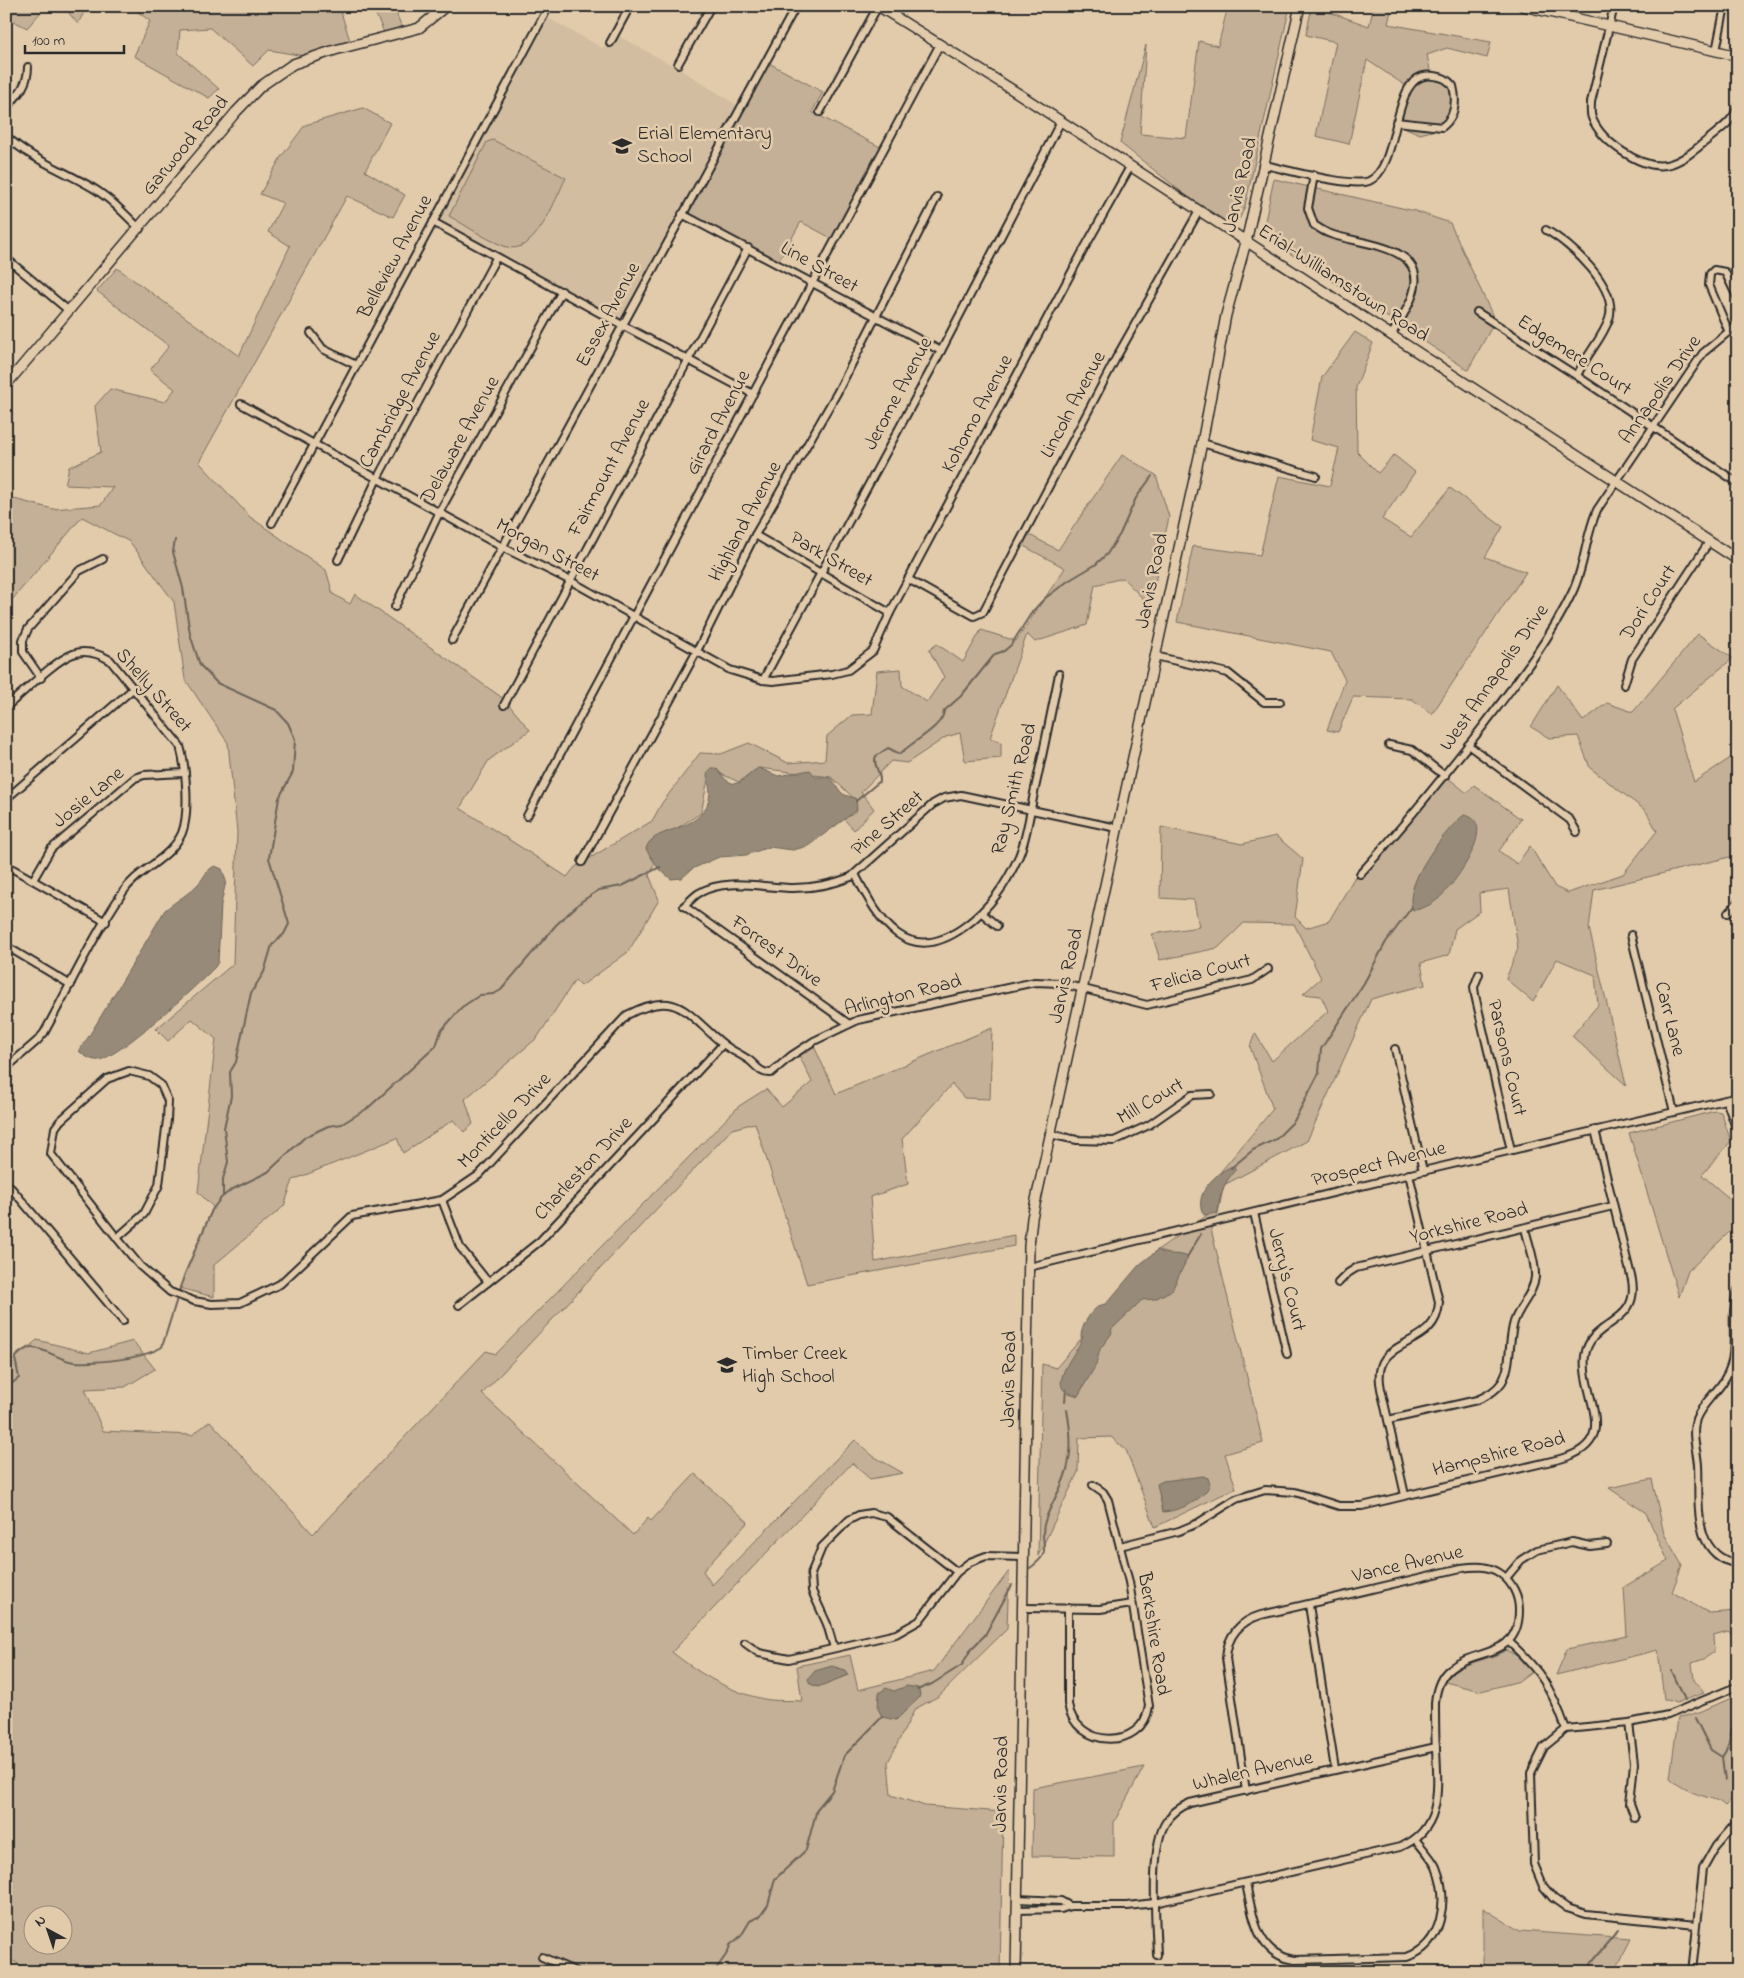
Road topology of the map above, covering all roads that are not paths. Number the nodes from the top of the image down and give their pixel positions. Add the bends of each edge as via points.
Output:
1 (446, 6) edge
2 (549, 6) edge
3 (630, 6) edge
4 (711, 6) edge
5 (796, 6) edge
6 (878, 6) edge
7 (1300, 6) edge
8 (1523, 6) edge
9 (1614, 6) edge
10 (1726, 6) edge
11 (1610, 26) junction
12 (610, 44) dead end
13 (940, 44) junction
14 (1716, 51) junction
15 (1738, 56) edge
16 (678, 64) dead end
17 (28, 67) dead end
18 (1738, 106) edge
19 (6, 108) edge
20 (820, 112) dead end
21 (1062, 121) junction
22 (1396, 122) junction
23 (6, 136) edge
24 (1264, 165) junction
25 (1130, 167) junction
26 (1314, 175) junction
27 (937, 197) dead end
28 (1199, 211) junction
29 (682, 214) junction
30 (433, 222) junction
31 (140, 228) junction
32 (1546, 230) dead end
33 (1246, 242) junction
34 (748, 248) junction
35 (6, 258) edge
36 (496, 258) junction
37 (812, 283) junction
38 (562, 291) junction
39 (1738, 300) edge
40 (69, 312) junction
41 (1478, 312) dead end
42 (875, 318) junction
43 (1738, 325) edge
44 (622, 326) junction
45 (1728, 330) junction
46 (310, 333) dead end
47 (1391, 336) junction
48 (941, 351) junction
49 (688, 359) junction
50 (356, 365) junction
51 (1577, 376) junction
52 (6, 385) edge
53 (753, 394) junction
54 (242, 404) dead end
55 (1652, 427) junction
56 (1202, 443) junction
57 (314, 444) junction
58 (1316, 476) dead end
59 (378, 477) junction
60 (1617, 480) junction
61 (1738, 483) edge
62 (440, 511) junction
63 (272, 523) dead end
64 (755, 535) junction
65 (1709, 542) junction
66 (504, 548) junction
67 (103, 559) dead end
68 (338, 560) dead end
69 (1738, 560) edge
70 (821, 573) junction
71 (908, 579) junction
72 (569, 580) junction
73 (396, 607) dead end
74 (890, 612) junction
75 (634, 616) junction
76 (452, 640) dead end
77 (697, 652) junction
78 (1155, 656) junction
79 (848, 670) joint
80 (1059, 674) dead end
81 (41, 678) junction
82 (763, 680) junction
83 (1624, 685) dead end
84 (134, 688) junction
85 (1280, 702) dead end
86 (504, 704) dead end
87 (6, 707) edge
88 (1389, 745) dead end
89 (1468, 745) junction
90 (184, 773) junction
91 (1444, 776) junction
92 (6, 799) edge
93 (1030, 810) junction
94 (527, 816) dead end
95 (1117, 828) junction
96 (1577, 832) dead end
97 (582, 862) dead end
98 (6, 865) edge
99 (855, 874) junction
100 (1360, 874) dead end
101 (33, 880) junction
102 (1738, 902) edge
103 (684, 906) joint
104 (982, 913) junction
105 (1728, 913) dead end
106 (106, 922) junction
107 (997, 926) dead end
108 (1632, 934) dead end
109 (6, 946) edge
110 (1268, 969) dead end
111 (1479, 974) dead end
112 (70, 985) junction
113 (1082, 990) junction
114 (850, 1024) junction
115 (723, 1044) junction
116 (1395, 1049) dead end
117 (6, 1068) edge
118 (1211, 1094) dead end
119 (1738, 1098) edge
120 (1726, 1100) junction
121 (1674, 1112) junction
122 (1595, 1130) junction
123 (1738, 1133) edge
124 (1049, 1134) junction
125 (1511, 1150) junction
126 (1423, 1170) junction
127 (1409, 1174) junction
128 (6, 1182) edge
129 (442, 1200) junction
130 (1613, 1206) junction
131 (1254, 1213) junction
132 (1524, 1228) junction
133 (118, 1238) junction
134 (1427, 1251) junction
135 (1029, 1267) junction
136 (488, 1282) junction
137 (1338, 1283) dead end
138 (1738, 1290) edge
139 (459, 1305) dead end
140 (123, 1321) dead end
141 (1288, 1354) dead end
142 (1734, 1365) edge
143 (1388, 1420) junction
144 (1093, 1485) dead end
145 (1405, 1495) junction
146 (1607, 1544) dead end
147 (1120, 1546) junction
148 (1023, 1557) junction
149 (1738, 1564) edge
150 (957, 1572) junction
151 (1506, 1578) junction
152 (1132, 1604) junction
153 (1309, 1605) junction
154 (1023, 1608) junction
155 (1068, 1608) junction
156 (1508, 1641) junction
157 (745, 1642) dead end
158 (834, 1648) junction
159 (1738, 1686) edge
160 (1629, 1723) junction
161 (1566, 1729) junction
162 (1436, 1747) junction
163 (1335, 1770) junction
164 (1246, 1791) junction
165 (1635, 1818) dead end
166 (1738, 1821) edge
167 (1415, 1839) junction
168 (1246, 1884) junction
169 (1017, 1899) junction
170 (1155, 1904) junction
171 (1070, 1906) junction
172 (1017, 1910) junction
173 (1696, 1924) junction
174 (1157, 1955) dead end
175 (542, 1957) dead end
176 (577, 1972) edge
177 (1016, 1972) edge
178 (1692, 1972) edge

1 - 31 street, Garwood Road via 419,28 293,64 271,78 236,112
2 - 30 street, Belleview Avenue
3 - 12 street
4 - 16 street
5 - 29 street, Essex Avenue
6 - 13 street, Erial-Williamstown Road
6 - 20 street
7 - 24 street, Jarvis Road
8 - 11 street
9 - 11 street
10 - 14 street
11 - 14 street
11 - 18 street via 1591,102 1591,117 1622,152 1646,163 1664,166 1676,162 1722,128 1735,115
13 - 21 street, Erial-Williamstown Road
13 - 37 street, Girard Avenue
14 - 15 street
17 - 19 street via 28,78
21 - 25 street, Erial-Williamstown Road
21 - 48 street, Jerome Avenue
22 - 22 street via 1408,86 1416,78 1430,75 1444,78 1453,86 1454,113 1442,126
22 - 26 street via 1389,151 1377,176 1359,183
23 - 31 street via 31,156 93,188
24 - 26 street
24 - 33 street, Jarvis Road
25 - 28 street, Erial-Williamstown Road
25 - 71 street, Kohomo Avenue
26 - 47 street via 1308,208 1314,226 1329,234 1387,248 1404,257 1414,273 1414,294
27 - 42 street, Highland Avenue
28 - 33 street, Erial-Williamstown Road
28 - 71 street, Lincoln Avenue via 1116,358 991,601 979,615 974,616
29 - 34 street, Line Street
29 - 44 street, Essex Avenue
30 - 36 street
30 - 50 street, Belleview Avenue
31 - 40 street, Garwood Road
32 - 51 street via 1563,239 1586,264 1605,288 1610,305 1608,320
33 - 47 street, Erial-Williamstown Road
33 - 56 street, Jarvis Road via 1226,315
34 - 37 street, Line Street
34 - 49 street, Fairmount Avenue
35 - 40 street
36 - 38 street
36 - 59 street, Cambridge Avenue
37 - 42 street, Line Street
37 - 53 street, Girard Avenue
38 - 44 street
38 - 62 street, Delaware Avenue
39 - 45 street via 1725,272 1714,270 1710,274 1709,285
40 - 52 street, Garwood Road
41 - 51 street, Edgemere Court
42 - 48 street, Line Street
42 - 64 street, Highland Avenue via 837,393
43 - 45 street, Annapolis Drive
44 - 49 street
44 - 66 street, Essex Avenue
45 - 55 street, Annapolis Drive via 1703,353
46 - 50 street via 323,349
47 - 60 street, Erial-Williamstown Road
48 - 70 street, Jerome Avenue
49 - 53 street
49 - 72 street, Fairmount Avenue
50 - 57 street, Belleview Avenue
51 - 55 street, Edgemere Court
53 - 75 street, Girard Avenue
54 - 57 street, Morgan Street
55 - 60 street, Annapolis Drive
55 - 61 street, Edgemere Court
56 - 58 street
56 - 78 street, Jarvis Road
57 - 59 street, Morgan Street
57 - 63 street, Belleview Avenue
59 - 62 street, Morgan Street
59 - 68 street, Cambridge Avenue
60 - 65 street, Erial-Williamstown Road
60 - 89 street, West Annapolis Drive via 1589,527 1580,571 1564,610 1511,691
62 - 66 street, Morgan Street
62 - 73 street, Delaware Avenue
64 - 70 street, Park Street
64 - 77 street, Highland Avenue
65 - 69 street, Erial-Williamstown Road
65 - 83 street, Dori Court via 1632,659
66 - 72 street, Morgan Street
66 - 76 street, Essex Avenue
67 - 81 street via 79,571 28,629 23,640 24,652
70 - 74 street, Park Street
70 - 82 street, Jerome Avenue
71 - 74 street, Kohomo Avenue
72 - 75 street, Morgan Street
72 - 86 street, Fairmount Avenue
74 - 79 street, Kohomo Avenue via 873,650
75 - 77 street, Morgan Street
75 - 94 street, Girard Avenue
77 - 82 street, Morgan Street via 730,670
77 - 97 street, Highland Avenue
78 - 85 street via 1228,673 1264,702
78 - 95 street, Jarvis Road
79 - 82 street, Morgan Street
80 - 93 street, Ray Smith Road
81 - 84 street, Shelly Street via 74,653 92,653 110,660
81 - 87 street, Shelly Street
84 - 90 street, Shelly Street via 180,746
84 - 92 street
88 - 91 street via 1412,750
89 - 91 street, West Annapolis Drive
89 - 96 street via 1570,820
90 - 101 street, Josie Lane via 135,778 51,850
90 - 106 street, Shelly Street via 186,817 176,844 124,890
91 - 100 street, West Annapolis Drive
93 - 95 street, Pine Street
93 - 99 street, Pine Street via 961,795 944,798 916,817
93 - 104 street, Ray Smith Road via 1020,854 1002,889
95 - 113 street, Jarvis Road
98 - 101 street
99 - 103 street, Pine Street via 834,883 796,888 714,887 698,893
99 - 104 street, Ray Smith Road via 883,922 905,938 921,944 948,939
101 - 106 street
102 - 105 street
103 - 114 street, Forrest Drive
104 - 107 street
106 - 112 street, Shelly Street
108 - 121 street, Carr Lane
109 - 112 street
110 - 113 street, Felicia Court via 1252,980 1147,1005
111 - 125 street, Parsons Court via 1475,995
112 - 117 street, Shelly Street via 38,1041
113 - 114 street, Arlington Road via 1060,983 1035,982
113 - 124 street, Jarvis Road
114 - 115 street, Arlington Road via 814,1041 771,1073 763,1072
115 - 129 street, Monticello Drive via 689,1012 674,1006 657,1003 627,1015 479,1175
115 - 136 street, Charleston Drive via 540,1241
116 - 126 street
118 - 124 street, Mill Court via 1192,1095 1149,1125 1114,1141 1077,1140
119 - 120 street, Prospect Avenue
120 - 121 street, Prospect Avenue
120 - 123 street
121 - 122 street, Prospect Avenue
122 - 125 street, Prospect Avenue
122 - 130 street, Hampshire Road
124 - 135 street, Jarvis Road via 1032,1218
125 - 126 street, Prospect Avenue
126 - 127 street, Prospect Avenue
127 - 131 street, Prospect Avenue
127 - 134 street
128 - 140 street
129 - 133 street, Monticello Drive via 352,1216 280,1284 240,1303 203,1303 170,1292 140,1266
129 - 136 street via 460,1247
130 - 132 street, Yorkshire Road
130 - 145 street, Hampshire Road via 1633,1292 1627,1311 1598,1332 1586,1352 1586,1371 1596,1419 1594,1433 1586,1445 1568,1457
131 - 135 street, Prospect Avenue
131 - 141 street, Jerry's Court
132 - 134 street, Yorkshire Road
132 - 143 street via 1534,1266 1534,1280 1514,1320 1507,1368 1501,1384 1477,1400
133 - 133 street, Monticello Drive via 51,1154 55,1128 60,1121 108,1079 129,1071 149,1076 161,1085 168,1101 167,1120 159,1185 144,1214
134 - 137 street, Yorkshire Road via 1356,1268
134 - 143 street via 1439,1310 1424,1334 1397,1346 1383,1362 1380,1384
135 - 148 street, Jarvis Road
136 - 139 street, Charleston Drive
138 - 142 street via 1733,1308
142 - 149 street via 1699,1414 1694,1433 1703,1535 1717,1555
143 - 145 street
144 - 147 street, Berkshire Road via 1108,1500
145 - 147 street, Hampshire Road via 1362,1506 1347,1506 1332,1505 1295,1492 1274,1489 1257,1492 1236,1499 1179,1531
146 - 151 street via 1590,1546 1572,1542 1537,1550 1521,1560
147 - 152 street, Berkshire Road
148 - 150 street via 980,1557
148 - 154 street, Jarvis Road
150 - 158 street via 928,1611 908,1629
150 - 158 street via 887,1517 871,1513 849,1520 822,1547 811,1574 812,1592
151 - 153 street, Vance Avenue via 1490,1568 1473,1566
151 - 156 street via 1515,1590 1519,1605 1516,1628
152 - 155 street via 1100,1609
152 - 155 street, Berkshire Road via 1148,1712 1134,1732 1106,1739 1082,1730 1069,1709
153 - 163 street
153 - 164 street, Vance Avenue via 1252,1618 1236,1630 1228,1646 1227,1664
154 - 155 street
154 - 169 street, Jarvis Road
156 - 161 street via 1542,1676 1553,1694
156 - 162 street via 1494,1651 1456,1664 1443,1677 1436,1695
157 - 158 street via 759,1653 784,1658 802,1657
159 - 160 street via 1682,1710
160 - 161 street
160 - 165 street via 1634,1763 1630,1804
161 - 173 street via 1544,1747 1534,1763 1530,1779 1532,1857 1535,1872 1543,1886 1560,1904 1580,1913
162 - 163 street, Whalen Avenue
162 - 167 street via 1438,1798 1431,1818
163 - 164 street, Whalen Avenue
164 - 170 street, Whalen Avenue via 1190,1803 1170,1816 1159,1838
166 - 173 street via 1716,1846 1701,1875
167 - 168 street via 1400,1847
167 - 168 street via 1437,1871 1440,1919 1430,1943 1406,1957 1296,1960 1282,1957 1264,1943 1257,1932
168 - 170 street
169 - 171 street via 1061,1901
169 - 172 street, Jarvis Road
170 - 171 street
170 - 174 street, Whalen Avenue
171 - 172 street
172 - 177 street, Jarvis Road
173 - 178 street
175 - 176 street

